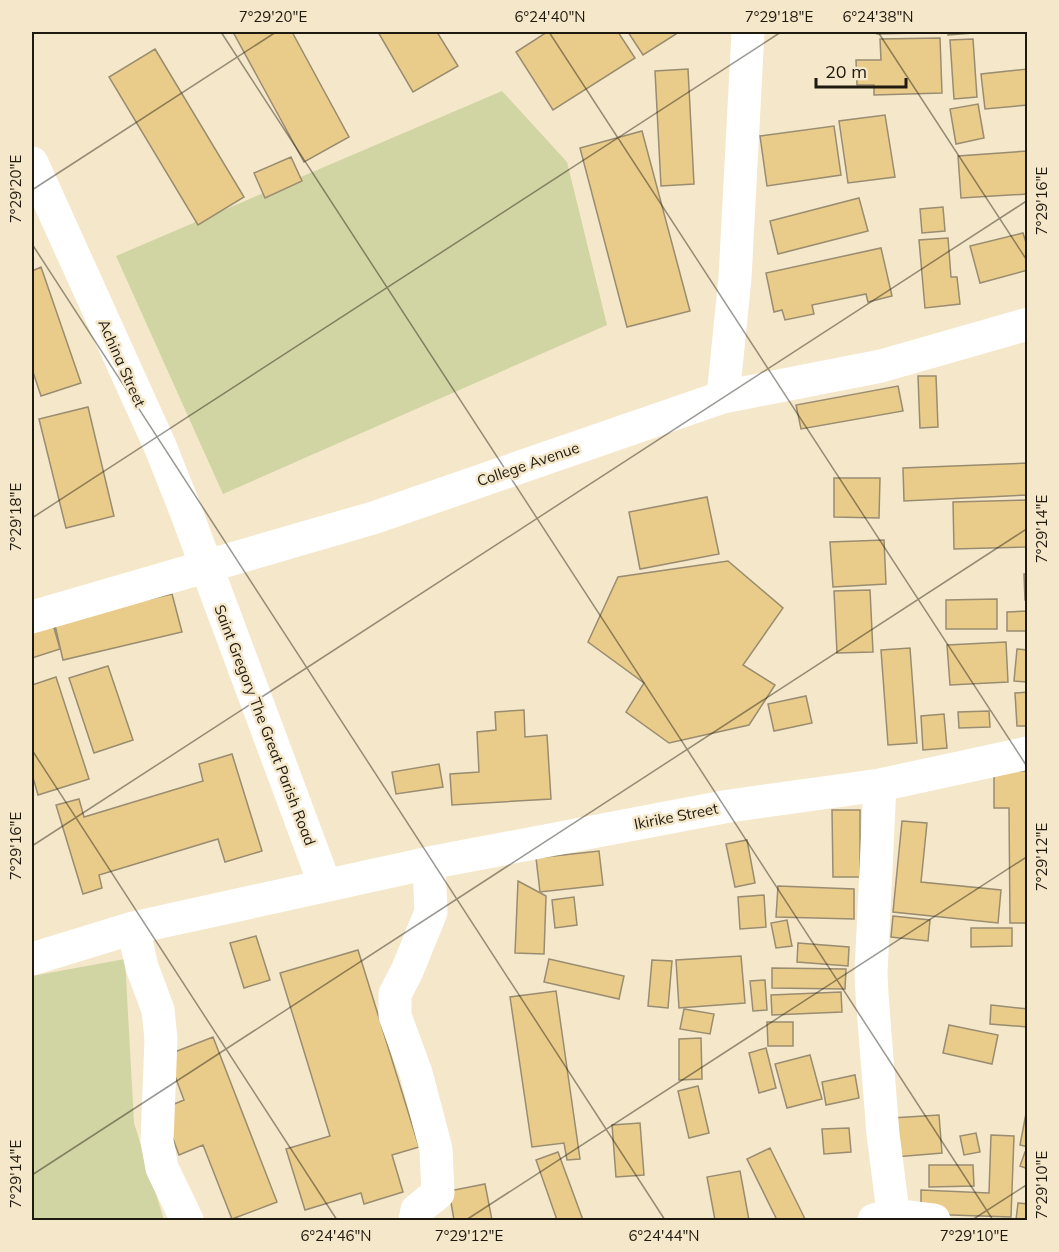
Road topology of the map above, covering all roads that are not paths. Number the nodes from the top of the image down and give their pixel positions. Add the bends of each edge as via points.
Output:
1 (748, 32) edge
2 (32, 163) edge
3 (42, 213) edge
4 (1028, 324) edge
5 (723, 397) junction
6 (206, 566) junction
7 (32, 616) edge
8 (1028, 753) edge
9 (880, 785) junction
10 (429, 863) junction
11 (325, 885) junction
12 (133, 928) junction
13 (32, 959) edge
14 (887, 1219) edge
15 (187, 1221) edge
16 (415, 1221) edge
17 (934, 1221) edge

1 - 5 street via 735,278
2 - 3 street, Achina Street
3 - 6 street, Achina Street via 160,446
4 - 5 street, College Avenue via 881,366
5 - 6 street, College Avenue via 373,518
6 - 7 street, College Avenue
6 - 11 street, Saint Gregory The Great Parish Road
8 - 9 street, Ikirike Street
9 - 10 street, Ikirike Street via 729,806
9 - 14 street via 872,995
10 - 11 street, Ikirike Street
10 - 16 street via 431,912 395,994 394,1006 436,1149 438,1194 417,1210
11 - 12 street, Ikirike Street
12 - 13 street, Ikirike Street
12 - 15 street via 158,1010 160,1159
14 - 17 street

